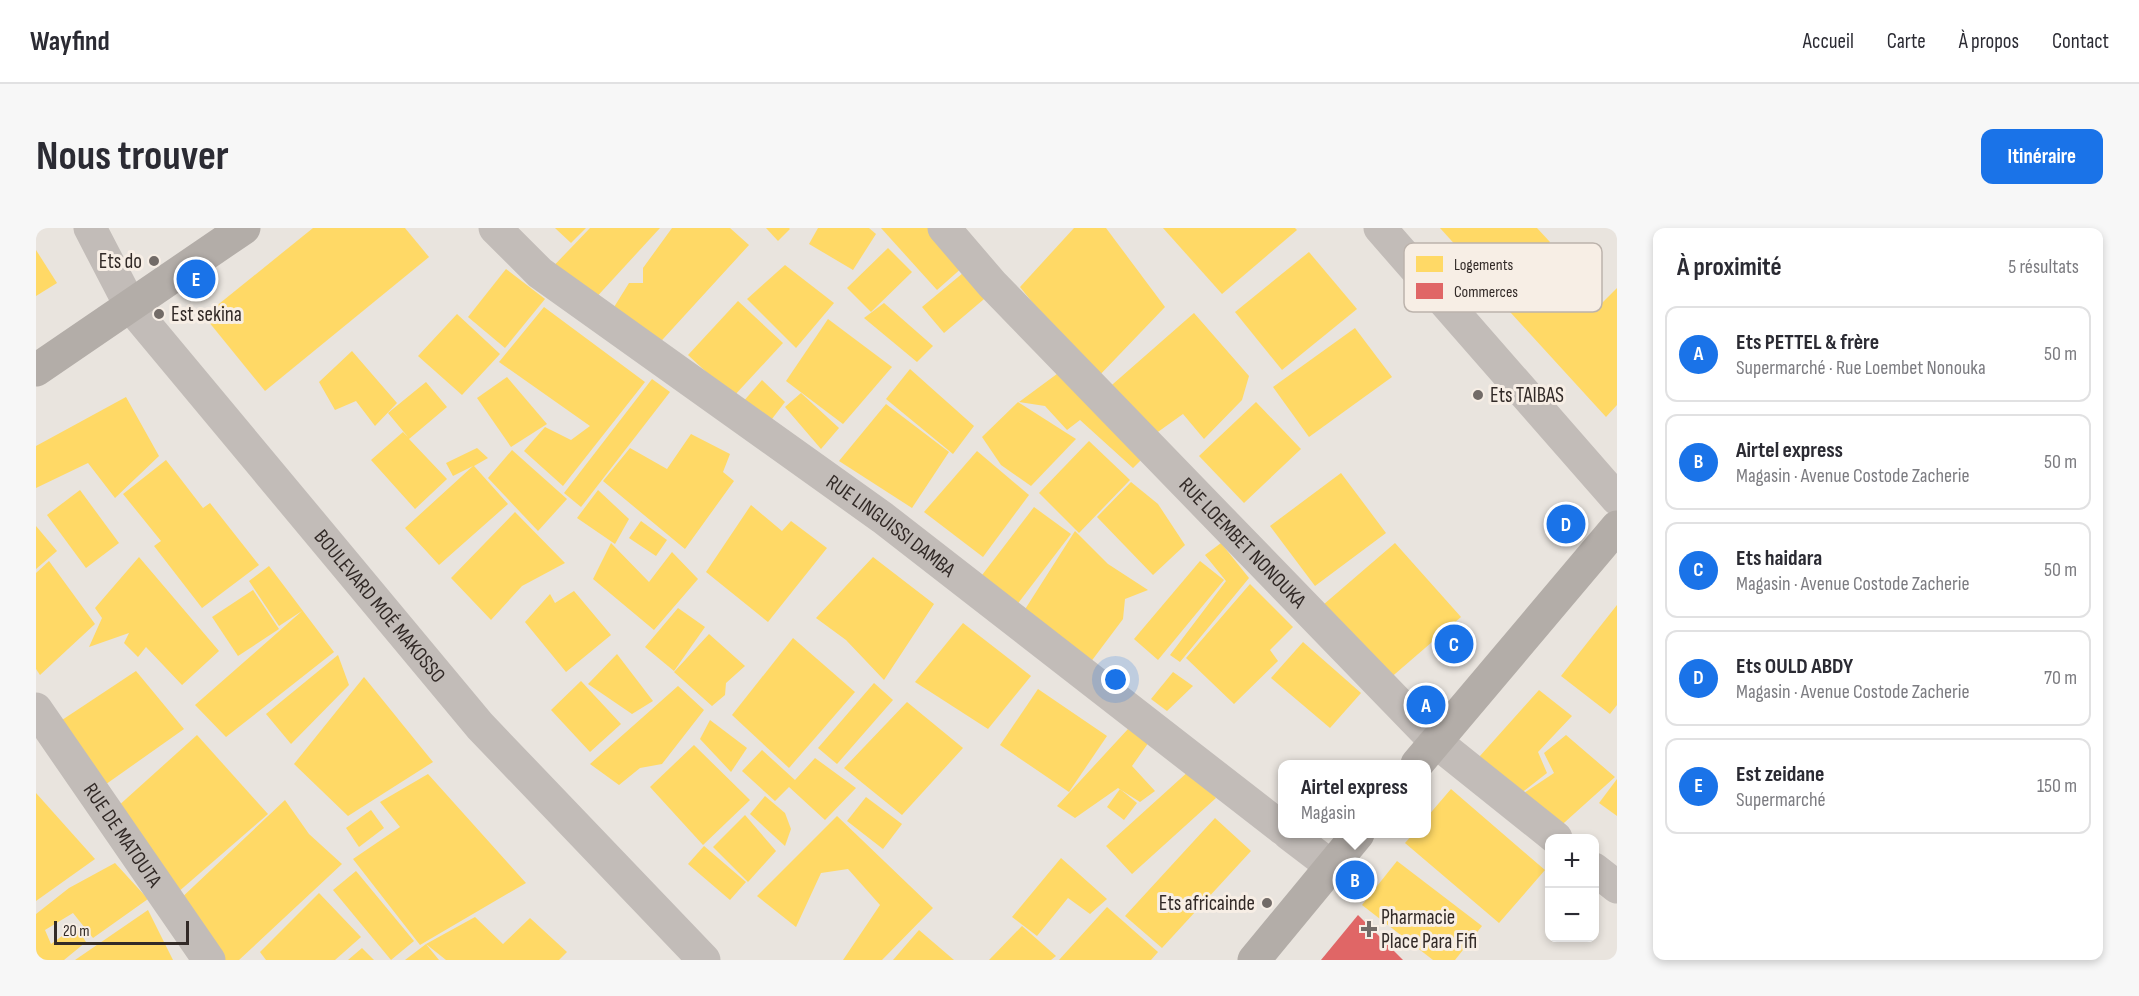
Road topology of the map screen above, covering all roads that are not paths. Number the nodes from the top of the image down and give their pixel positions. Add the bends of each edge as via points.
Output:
1 (90, 228) edge
2 (244, 228) edge
3 (495, 228) edge
4 (944, 228) edge
5 (1380, 228) edge
6 (1404, 255) edge
7 (131, 307) junction
8 (1453, 312) edge
9 (36, 370) edge
10 (1617, 499) edge
11 (1617, 526) edge
12 (36, 710) edge
13 (1426, 753) edge
14 (1278, 825) edge
15 (1550, 834) edge
16 (1294, 838) edge
17 (1355, 838) edge
18 (1331, 866) junction
19 (1599, 873) edge
20 (1617, 887) edge
21 (209, 960) edge
22 (704, 960) edge
23 (1254, 960) edge

1 - 7 street, BOULEVARD MOÉ MAKOSSO
2 - 7 street
3 - 14 street, RUE LINGUISSI DAMBA via 540,273 883,518
4 - 13 street, RUE LOEMBET NONOUKA
5 - 6 street
7 - 9 street
7 - 22 street, BOULEVARD MOÉ MAKOSSO via 480,726
8 - 10 street
11 - 13 street
12 - 21 street, RUE DE MATOUTA
13 - 15 street, RUE LOEMBET NONOUKA
16 - 18 street
17 - 18 street
18 - 23 street
19 - 20 street

